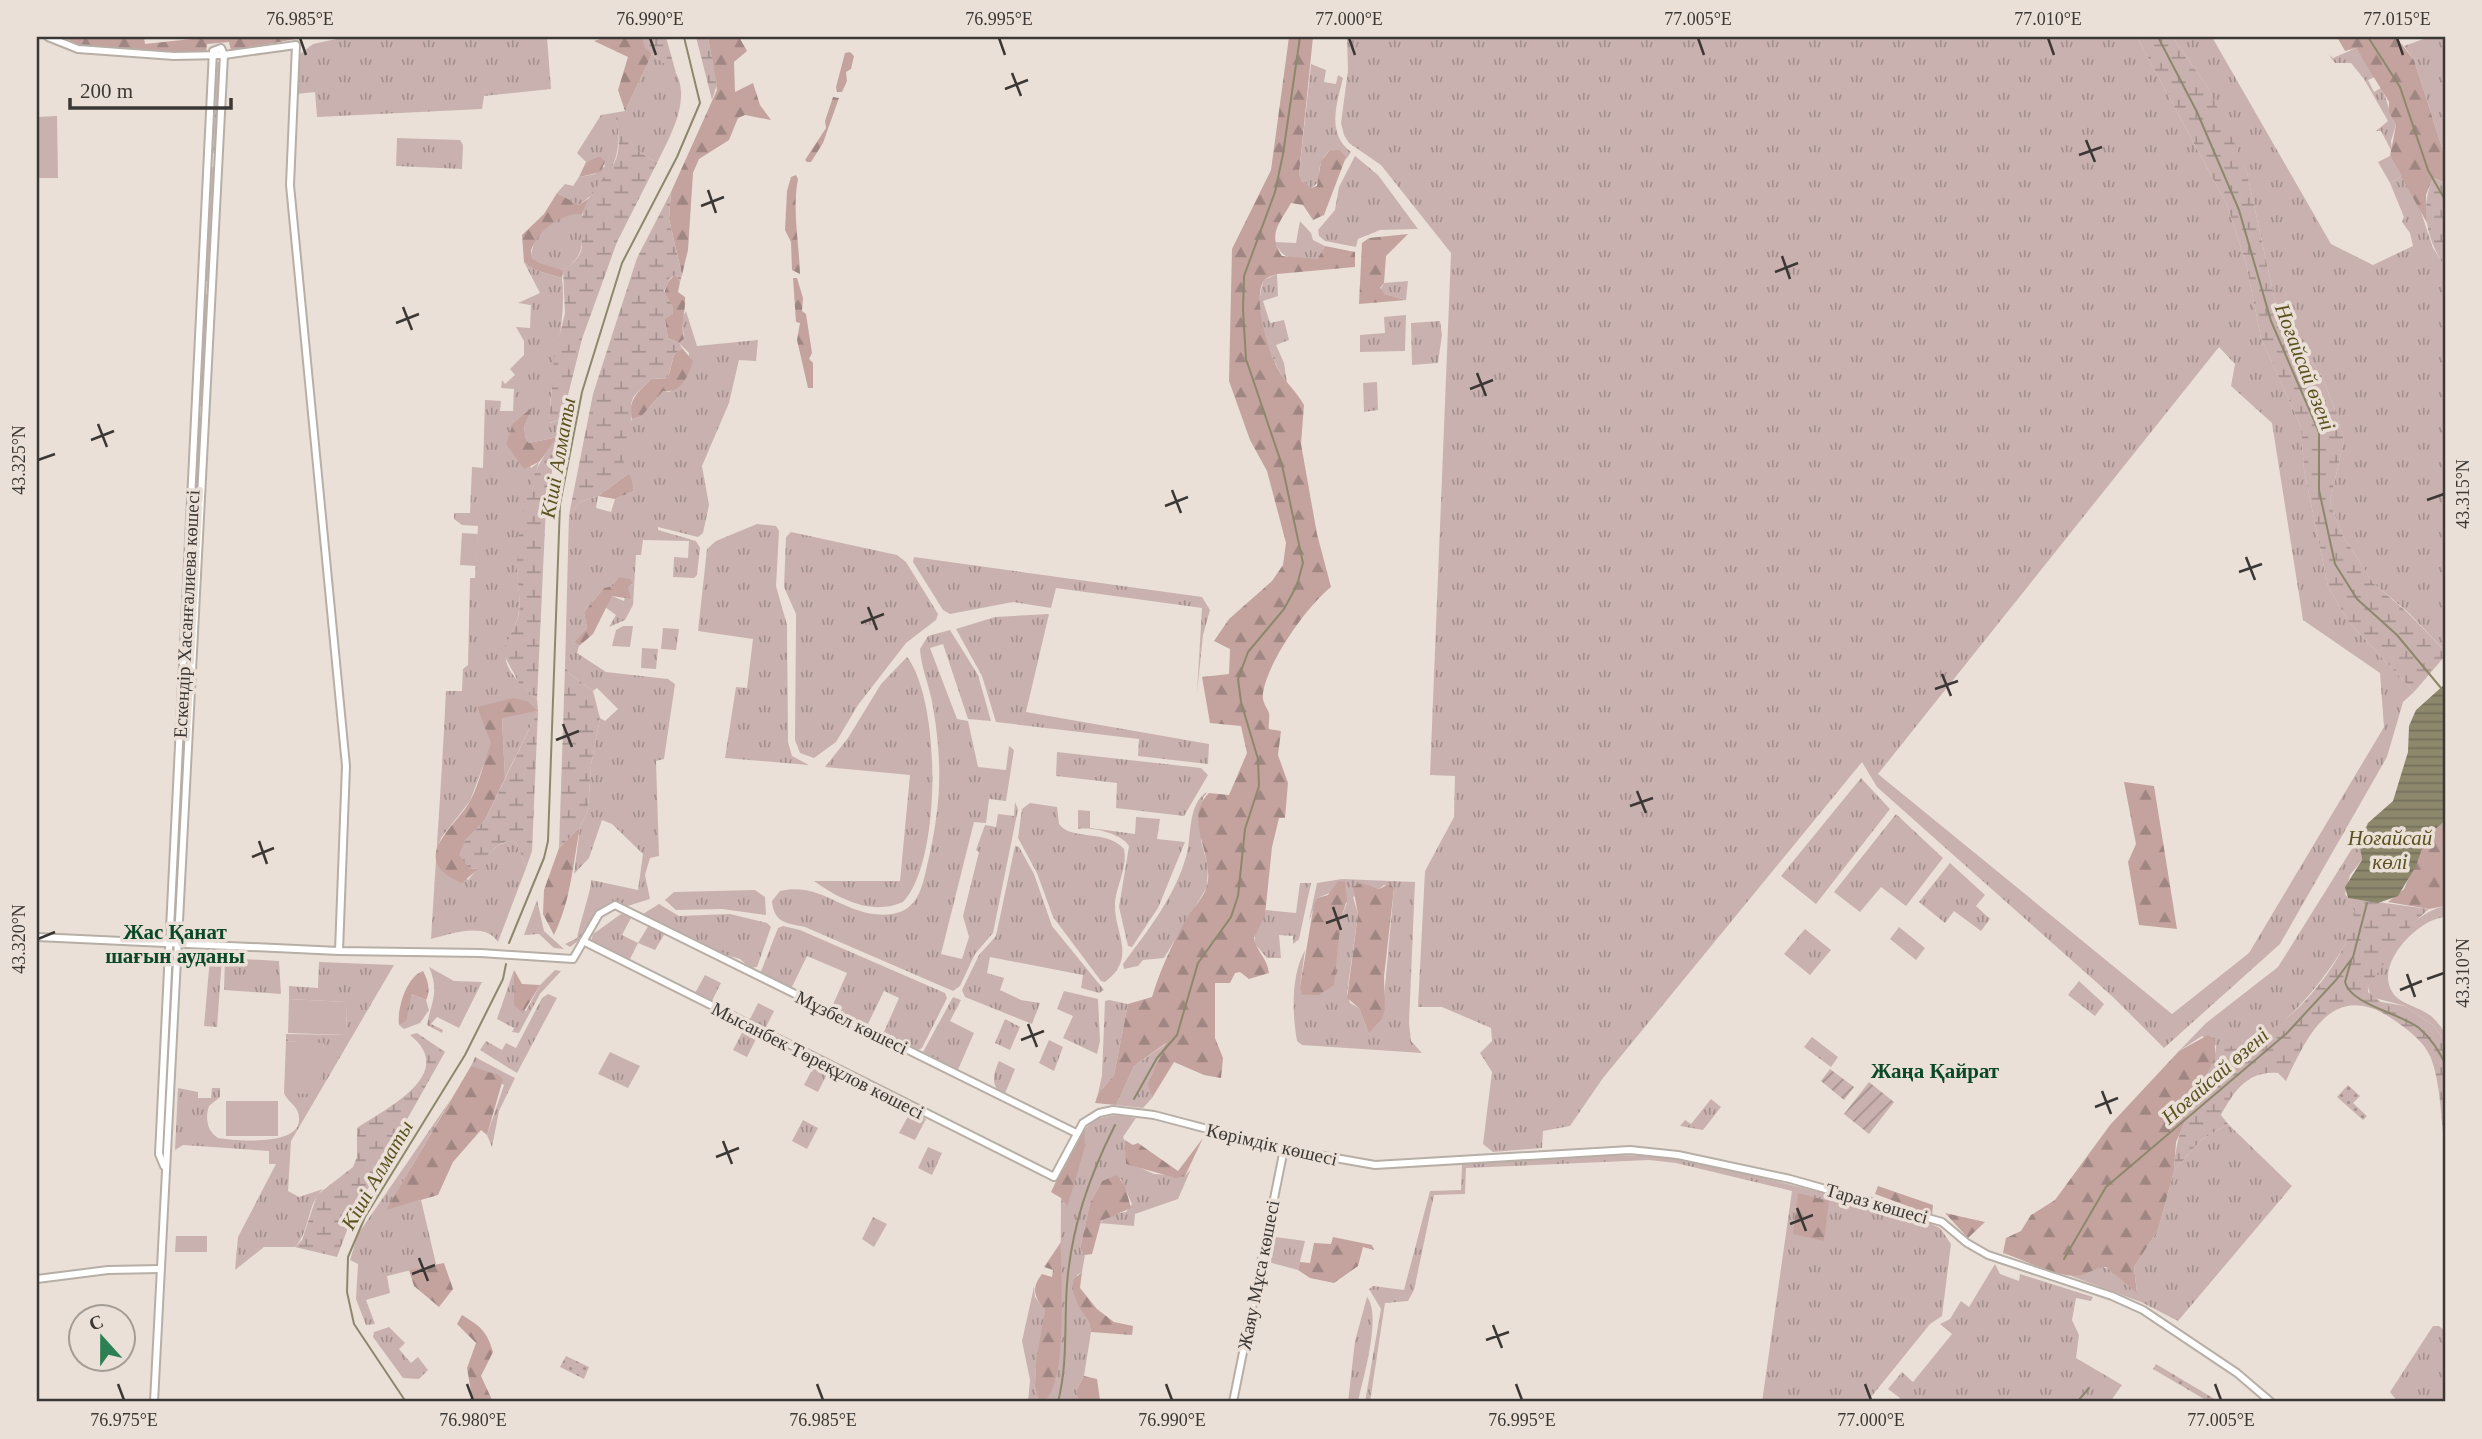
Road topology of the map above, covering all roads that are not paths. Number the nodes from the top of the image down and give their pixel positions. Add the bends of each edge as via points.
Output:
1 (48, 37) edge
2 (224, 55) junction
3 (212, 56) junction
4 (37, 937) edge
5 (583, 941) junction
6 (169, 943) junction
7 (178, 943) junction
8 (339, 951) junction
9 (1076, 1133) junction
10 (1284, 1149) junction
11 (1478, 1160) joint
12 (166, 1171) junction
13 (160, 1269) junction
14 (37, 1279) edge
15 (154, 1402) edge
16 (1233, 1402) edge
17 (2271, 1402) edge

1 - 3 street via 78,49
2 - 3 street
2 - 7 street, Ескендір Хасанғалиева көшесі
2 - 8 street via 296,45 290,185 346,766
3 - 6 street, Ескендір Хасанғалиева көшесі
4 - 6 street
5 - 8 street via 573,959
5 - 9 street, Мұзбел көшесі via 606,908 629,909
5 - 9 street, Мысанбек Төреқұлов көшесі via 1054,1177
6 - 7 street
6 - 12 street, Ескендір Хасанғалиева көшесі via 159,1154
7 - 8 street
7 - 12 street, Ескендір Хасанғалиева көшесі
9 - 10 street, Көрімдік көшесі via 1093,1116 1119,1111 1154,1115
10 - 11 street, Көрімдік көшесі via 1383,1166
10 - 16 street, Жаяу Мұса көшесі
11 - 17 street, Тараз көшесі via 1621,1150 1664,1153 1790,1179 1934,1219 1988,1255 2143,1310 2237,1373
12 - 13 street, Ескендір Хасанғалиева көшесі
13 - 14 street
13 - 15 street, Ескендір Хасанғалиева көшесі

